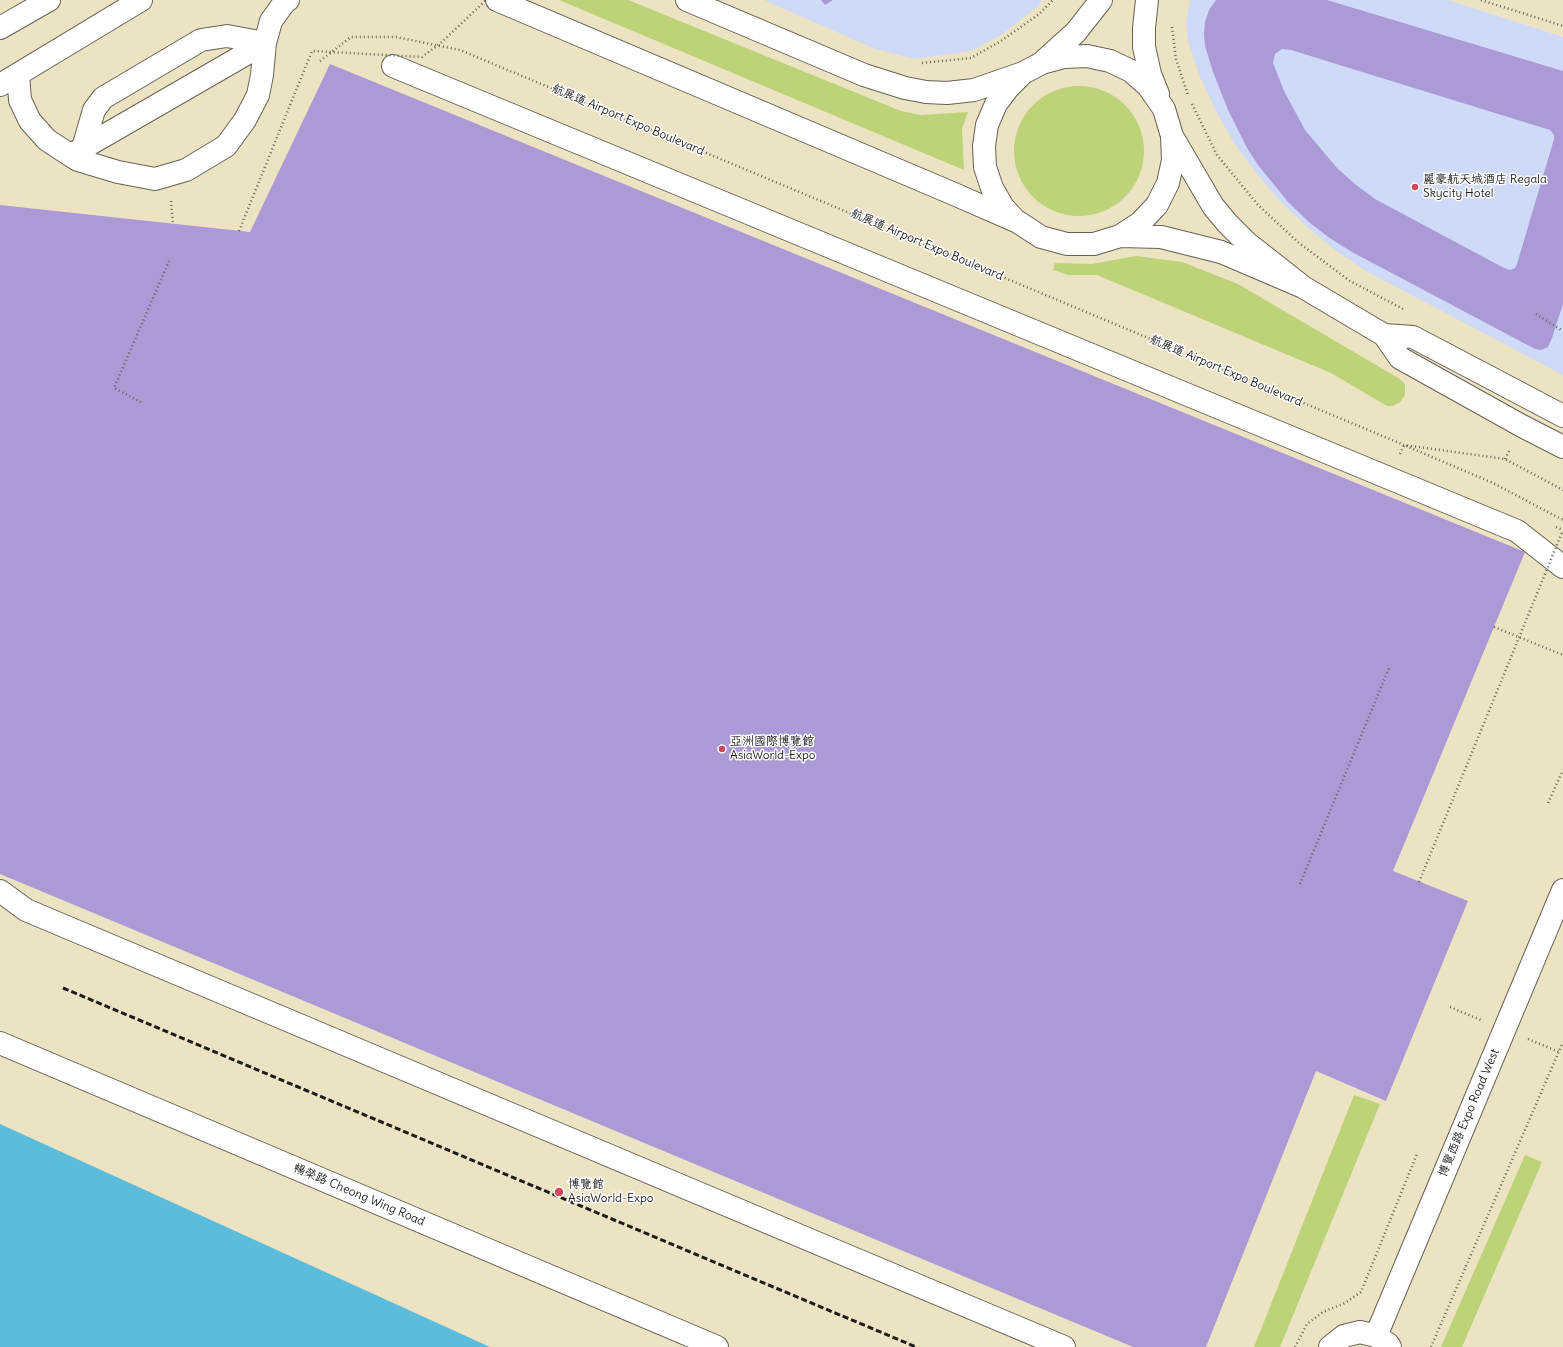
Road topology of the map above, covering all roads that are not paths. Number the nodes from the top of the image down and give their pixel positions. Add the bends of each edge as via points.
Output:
1 (50, 0) edge
2 (141, 0) edge
3 (288, 0) edge
4 (497, 0) edge
5 (687, 0) edge
6 (1101, 0) edge
7 (1147, 0) edge
8 (0, 28) edge
9 (265, 43) junction
10 (1042, 62) junction
11 (393, 66) dead end
12 (1023, 73) junction
13 (18, 74) junction
14 (0, 85) edge
15 (1164, 109) junction
16 (1172, 136) junction
17 (76, 152) junction
18 (1018, 222) junction
19 (1120, 236) junction
20 (1303, 287) junction
21 (1384, 335) junction
22 (1563, 416) edge
23 (1563, 447) edge
24 (1563, 567) edge
25 (1563, 890) edge
26 (0, 891) edge
27 (0, 1043) edge
28 (1383, 1341) edge
29 (717, 1347) edge
30 (1064, 1347) edge
31 (1330, 1347) edge

1 - 8 street
2 - 13 street
3 - 9 street via 271,21
4 - 18 street
5 - 12 street via 864,75 905,88 947,93 974,90
6 - 10 street via 1076,32
7 - 15 street via 1144,47 1150,74
9 - 17 street
9 - 17 street via 227,36 201,40 103,98 94,110
9 - 17 street via 258,95 245,120 226,146 186,170 155,179 118,172 78,160
10 - 12 street
10 - 15 street via 1064,57 1087,56 1110,61 1131,71 1148,86
11 - 24 street via 1517,531
12 - 18 street via 996,104 987,125 984,146 992,188 1003,207
13 - 14 street
13 - 17 street via 20,100 30,121 47,140
15 - 16 street
16 - 19 street via 1173,160 1168,183 1156,205 1140,223
16 - 20 street via 1213,206 1227,223 1247,243
18 - 19 street via 1041,236 1067,244 1094,244
19 - 20 street via 1161,237 1221,252
20 - 21 street
21 - 22 street via 1412,337
21 - 23 street via 1400,358
25 - 28 street, 博覽西路 Expo Road West
26 - 30 street via 26,910
27 - 29 street, 暢榮路 Cheong Wing Road
28 - 31 street, 博覽西路 Expo Road West via 1360,1332 1344,1336

